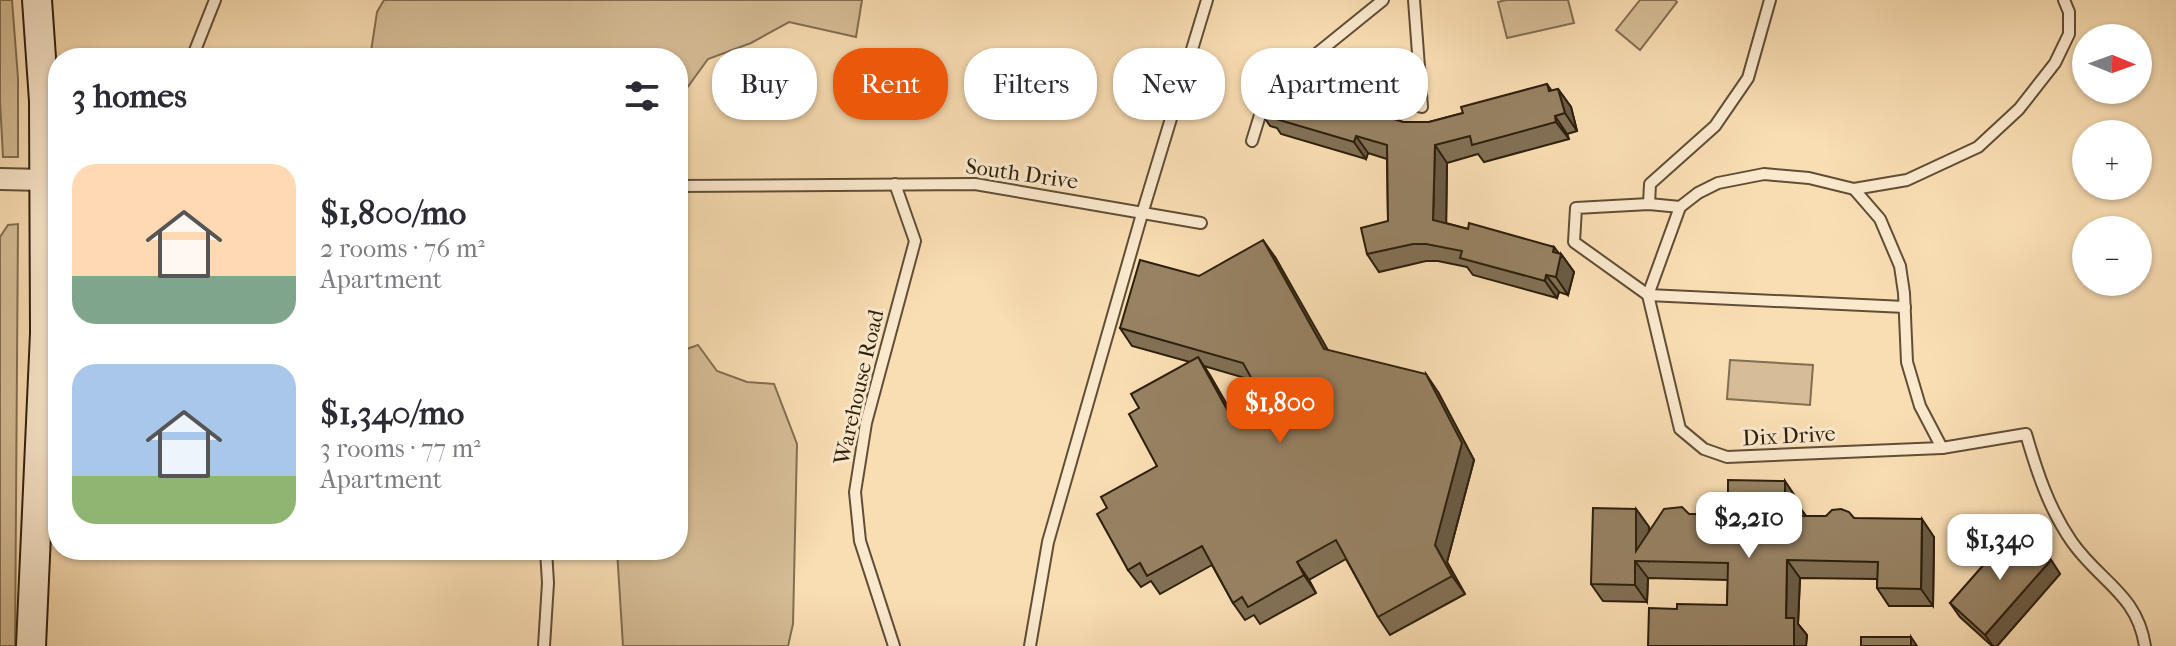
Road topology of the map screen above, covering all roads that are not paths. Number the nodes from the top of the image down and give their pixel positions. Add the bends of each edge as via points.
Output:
1 (37, 0) edge
2 (215, 0) edge
3 (1207, 0) edge
4 (1383, 0) edge
5 (1414, 0) edge
6 (1770, 0) edge
7 (2064, 0) edge
8 (196, 48) edge
9 (1323, 48) edge
10 (1418, 48) edge
11 (1259, 120) edge
12 (1252, 141) dead end
13 (48, 146) edge
14 (0, 179) edge
15 (48, 180) edge
16 (895, 184) junction
17 (688, 186) edge
18 (1854, 189) junction
19 (1649, 204) junction
20 (1680, 207) junction
21 (1142, 214) junction
22 (1201, 223) dead end
23 (48, 256) edge
24 (1648, 295) junction
25 (1905, 307) junction
26 (1942, 448) junction
27 (547, 560) edge
28 (31, 646) edge
29 (544, 646) edge
30 (894, 646) edge
31 (1030, 646) edge
32 (2145, 646) edge

1 - 13 main road
2 - 8 lane
3 - 21 lane
4 - 9 lane
5 - 10 lane
6 - 19 lane via 1748,78 1715,126 1650,184
7 - 18 lane via 2069,34 2055,63 2019,109 1978,147 1907,180
11 - 12 lane
14 - 15 street
16 - 17 lane, South Drive
16 - 21 lane, South Drive via 975,184
16 - 30 lane, Warehouse Road via 915,241 866,423 855,492 860,541
18 - 20 lane via 1764,174 1718,183
18 - 25 lane via 1880,219 1900,266
19 - 20 lane
19 - 24 lane via 1576,208 1574,242
20 - 24 lane
21 - 22 lane, South Drive
21 - 31 lane via 1048,542
23 - 28 main road
24 - 25 lane
24 - 26 lane, Dix Drive via 1680,429 1704,449 1727,457
25 - 26 lane via 1907,362 1920,406
26 - 32 lane, Dix Drive via 2026,434 2040,485 2072,542 2129,601 2142,624
27 - 29 lane

